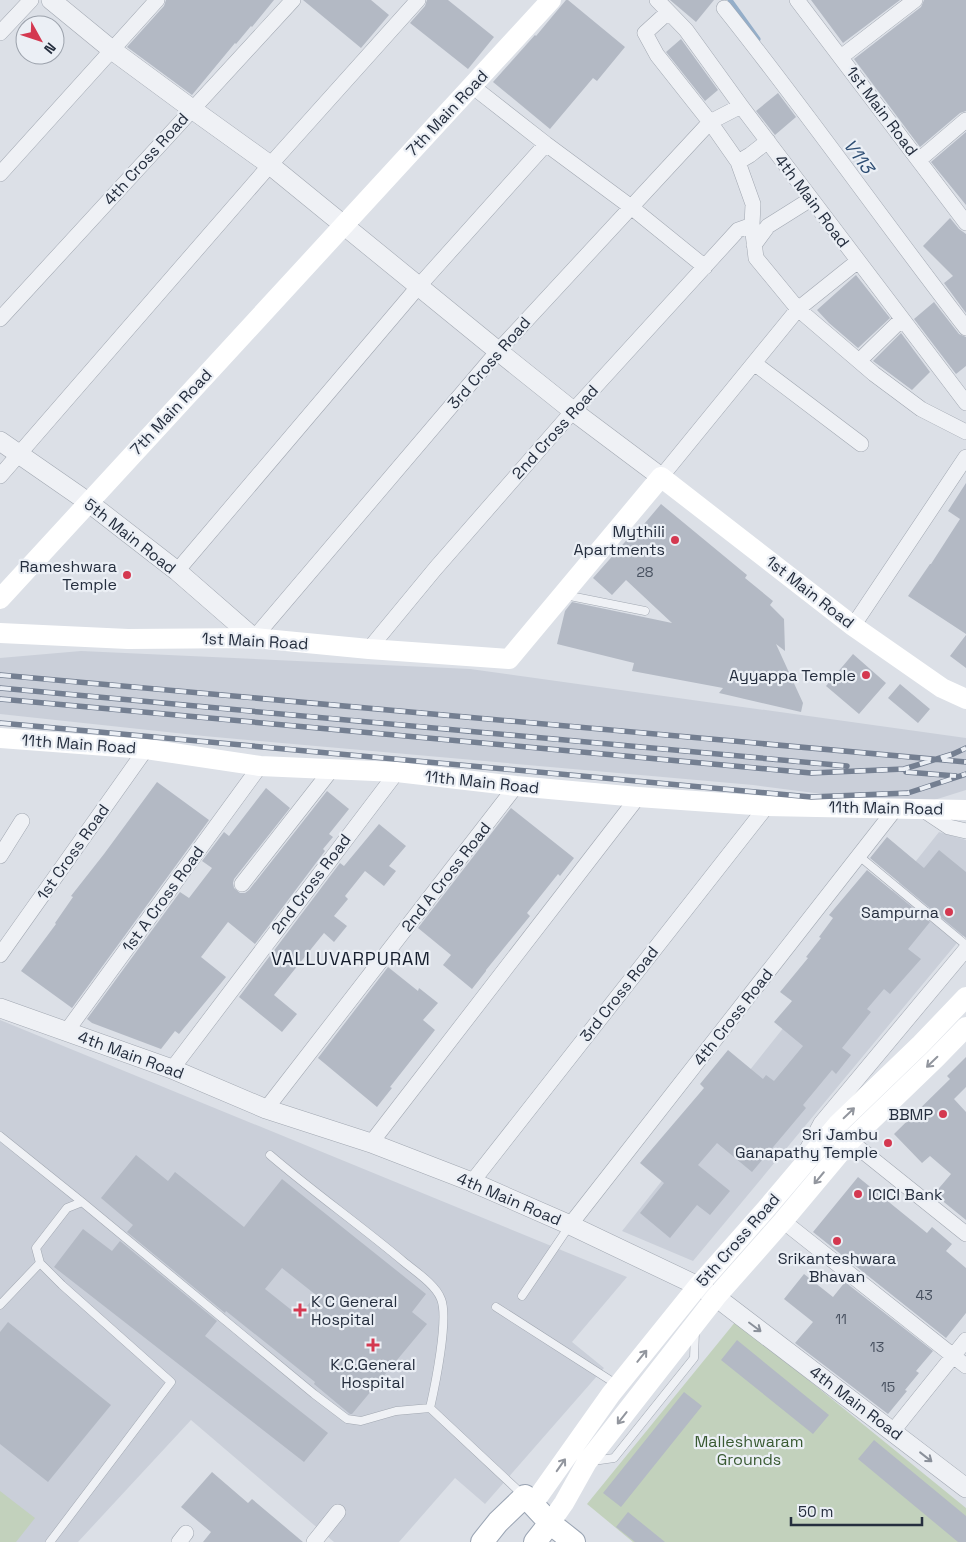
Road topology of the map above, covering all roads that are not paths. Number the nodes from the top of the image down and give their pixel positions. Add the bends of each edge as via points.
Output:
1 (31, 0) edge
2 (51, 0) edge
3 (157, 0) edge
4 (293, 0) edge
5 (418, 0) edge
6 (551, 0) edge
7 (657, 0) edge
8 (797, 0) edge
9 (915, 0) edge
10 (724, 8) dead end
11 (668, 12) junction
12 (0, 33) edge
13 (112, 50) junction
14 (841, 57) junction
15 (472, 86) junction
16 (741, 106) junction
17 (192, 109) junction
18 (966, 120) edge
19 (710, 122) junction
20 (768, 141) junction
21 (546, 144) junction
22 (919, 160) junction
23 (738, 162) junction
24 (270, 165) junction
25 (0, 174) edge
26 (811, 199) junction
27 (631, 207) junction
28 (964, 214) edge
29 (752, 225) junction
30 (344, 226) junction
31 (754, 245) junction
32 (858, 261) junction
33 (705, 267) junction
34 (418, 287) junction
35 (798, 309) junction
36 (0, 319) edge
37 (902, 319) junction
38 (966, 328) edge
39 (498, 351) junction
40 (858, 361) junction
41 (754, 362) junction
42 (966, 403) edge
43 (573, 411) junction
44 (966, 432) edge
45 (0, 441) edge
46 (861, 444) dead end
47 (19, 455) junction
48 (966, 457) edge
49 (0, 476) edge
50 (661, 476) junction
51 (88, 502) junction
52 (177, 571) junction
53 (563, 595) junction
54 (0, 599) edge
55 (645, 611) dead end
56 (854, 626) junction
57 (0, 633) edge
58 (254, 638) junction
59 (369, 649) junction
60 (966, 699) edge
61 (0, 738) edge
62 (146, 749) junction
63 (260, 766) junction
64 (332, 769) junction
65 (396, 772) junction
66 (516, 786) junction
67 (638, 798) junction
68 (767, 806) junction
69 (896, 808) junction
70 (922, 809) junction
71 (966, 810) edge
72 (22, 821) dead end
73 (966, 830) edge
74 (0, 856) edge
75 (859, 856) junction
76 (242, 884) dead end
77 (966, 947) edge
78 (0, 956) edge
79 (966, 997) edge
80 (0, 1008) edge
81 (966, 1027) edge
82 (66, 1032) junction
83 (172, 1069) junction
84 (266, 1109) junction
85 (0, 1136) edge
86 (850, 1141) junction
87 (371, 1143) junction
88 (270, 1155) dead end
89 (795, 1174) junction
90 (472, 1182) junction
91 (82, 1202) junction
92 (783, 1221) junction
93 (570, 1225) junction
94 (966, 1234) edge
95 (40, 1263) junction
96 (698, 1286) junction
97 (522, 1296) dead end
98 (716, 1297) junction
99 (0, 1305) edge
100 (496, 1307) dead end
101 (966, 1340) edge
102 (953, 1356) junction
103 (966, 1366) edge
104 (618, 1386) junction
105 (430, 1408) junction
106 (893, 1431) junction
107 (966, 1488) edge
108 (529, 1500) junction
109 (338, 1512) dead end
110 (550, 1523) junction
111 (50, 1542) edge
112 (314, 1542) edge
113 (482, 1542) edge
114 (502, 1542) edge
115 (535, 1542) edge
116 (573, 1542) edge

1 - 12 street
2 - 13 street
3 - 13 street
4 - 17 street, 4th Cross Road
5 - 24 street
6 - 15 main road, 7th Main Road
7 - 11 street, 4th Main Road
8 - 14 street, 1st Main Road
9 - 14 street
10 - 38 street
11 - 16 street, 4th Main Road via 686,30
11 - 19 street via 645,33 657,55
13 - 17 street
13 - 25 street
14 - 22 street, 1st Main Road
15 - 21 street
15 - 30 main road, 7th Main Road
16 - 19 street, 3rd Cross Road
16 - 20 street, 4th Main Road
17 - 24 street
17 - 36 street, 4th Cross Road
18 - 22 street
19 - 23 street
19 - 27 street, 3rd Cross Road
20 - 23 street
20 - 26 street, 4th Main Road
21 - 27 street
21 - 34 street
22 - 28 street, 1st Main Road
23 - 29 street via 753,204
24 - 30 street
24 - 47 street
26 - 31 street via 768,226
26 - 32 street, 4th Main Road
27 - 33 street
27 - 39 street, 3rd Cross Road
29 - 31 street
29 - 33 street, 2nd Cross Road via 738,230
30 - 34 street
30 - 51 main road, 7th Main Road
31 - 35 street via 756,258
32 - 35 street
32 - 37 street, 4th Main Road
33 - 43 street, 2nd Cross Road
34 - 39 street
34 - 52 street
35 - 40 street
35 - 41 street
37 - 40 street
37 - 42 street, 4th Main Road
39 - 43 street
39 - 58 street, 3rd Cross Road
40 - 44 street via 922,409
41 - 46 street
41 - 50 street
43 - 50 street
43 - 59 street, 2nd Cross Road
45 - 47 street, 5th Main Road
47 - 49 street
47 - 51 street, 5th Main Road
48 - 56 street
50 - 53 main road
50 - 56 main road, 1st Main Road
51 - 52 street, 5th Main Road
51 - 54 main road, 7th Main Road
52 - 58 street, 5th Main Road
53 - 55 lane
53 - 59 main road, 1st Main Road via 509,659
56 - 60 main road, 1st Main Road via 942,688
57 - 58 main road, 1st Main Road via 128,639
58 - 59 main road, 1st Main Road
61 - 62 main road, 11th Main Road
62 - 63 main road, 11th Main Road
62 - 78 street, 1st Cross Road
63 - 64 main road, 11th Main Road
63 - 82 street, 1st A Cross Road
64 - 65 main road, 11th Main Road
64 - 76 street
65 - 66 main road, 11th Main Road
65 - 83 street, 2nd Cross Road
66 - 67 main road, 11th Main Road
66 - 84 street, 2nd A Cross Road
67 - 68 main road, 11th Main Road
67 - 87 street
68 - 69 main road, 11th Main Road
68 - 90 street, 3rd Cross Road
69 - 70 main road, 11th Main Road
69 - 75 street, 4th Cross Road
70 - 71 main road, 11th Main Road
70 - 73 street via 949,827
72 - 74 street
75 - 77 lane
75 - 93 street, 4th Cross Road
77 - 89 street via 821,1123
89 -> 79 main road, 5th Cross Road via 838,1124
80 - 82 street, 4th Main Road
81 -> 86 main road, 5th Cross Road
82 - 83 street, 4th Main Road
83 - 84 street, 4th Main Road
84 - 87 street, 4th Main Road
85 - 91 lane
86 -> 92 main road, 5th Cross Road
86 - 94 street
87 - 90 street, 4th Main Road
88 - 105 lane via 372,1234 430,1284 441,1298 444,1315
89 - 96 main road, 5th Cross Road
90 - 93 street, 4th Main Road
91 - 95 lane via 66,1208 36,1248
91 - 105 lane via 347,1419 361,1421 396,1411
92 - 98 main road, 5th Cross Road
92 - 102 street
93 - 96 street, 4th Main Road
93 - 97 lane
95 - 99 lane
95 - 111 lane via 171,1382
96 - 98 street, 4th Main Road
104 -> 96 main road, 5th Cross Road
98 -> 106 street, 4th Main Road
98 - 110 main road, 5th Cross Road via 587,1462
100 - 104 lane
101 - 102 street
102 - 103 street
102 - 106 street
108 -> 104 main road, 5th Cross Road
105 - 108 lane
106 -> 107 street, 4th Main Road
108 - 110 main road
108 - 113 main road via 498,1522
108 - 114 main road
109 - 112 street
110 - 115 main road
110 - 116 main road

